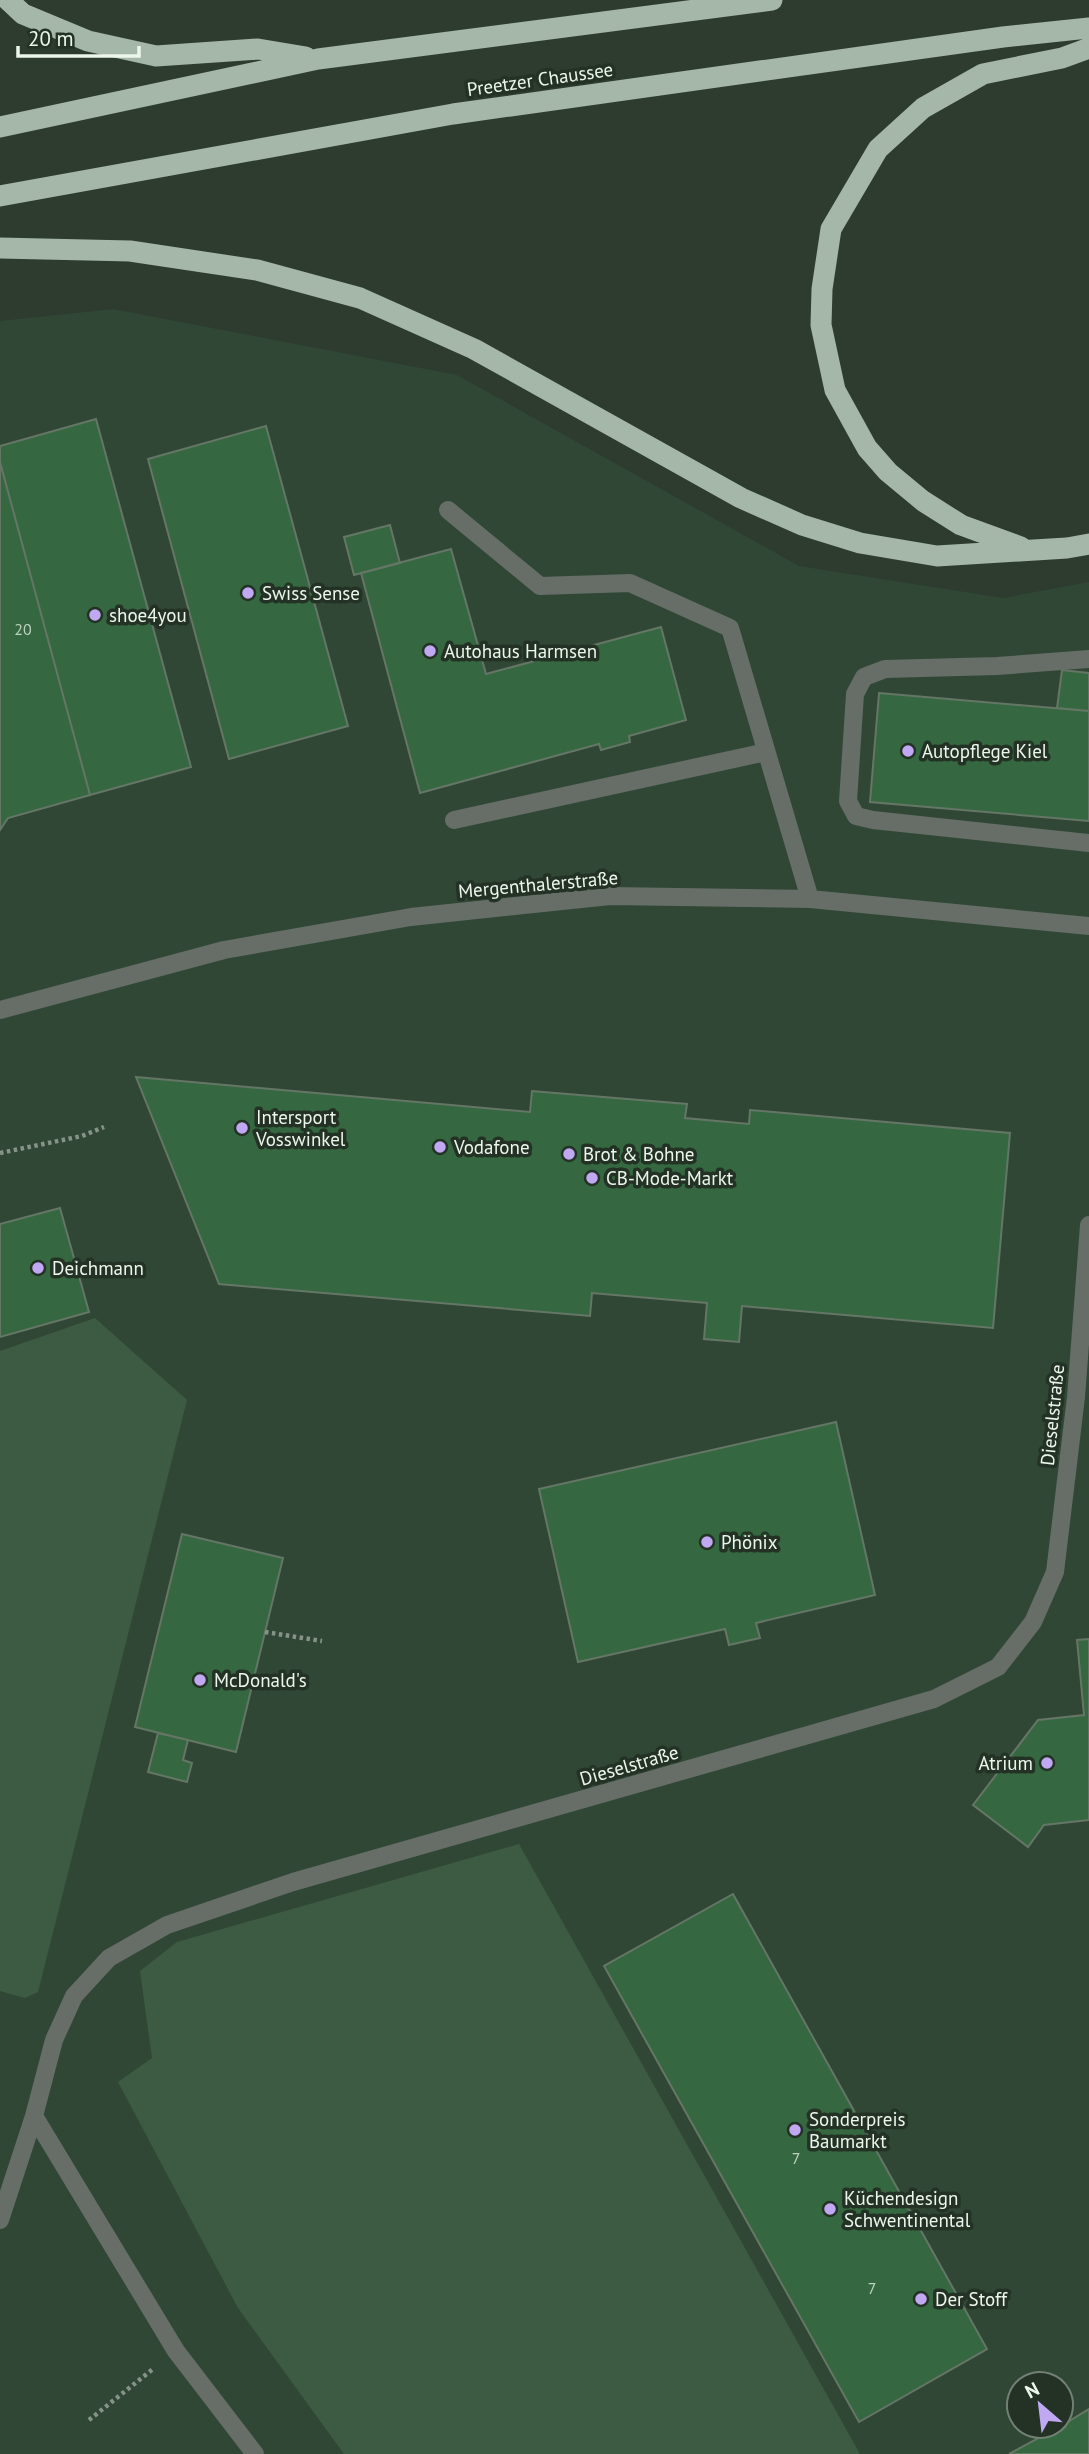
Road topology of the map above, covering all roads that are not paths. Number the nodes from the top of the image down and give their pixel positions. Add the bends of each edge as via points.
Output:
1 (8, 0) edge
2 (772, 0) edge
3 (1089, 28) edge
4 (1089, 48) edge
5 (318, 59) junction
6 (0, 127) edge
7 (0, 196) edge
8 (0, 247) edge
9 (447, 510) dead end
10 (1089, 544) edge
11 (1029, 550) junction
12 (1089, 659) edge
13 (766, 752) junction
14 (454, 820) dead end
15 (1089, 843) edge
16 (810, 899) junction
17 (1089, 926) edge
18 (0, 1010) edge
19 (1089, 1225) edge
20 (34, 2116) junction
21 (0, 2220) edge
22 (255, 2454) edge

1 - 5 highway via 23,14 88,41 156,56 258,48
2 - 5 highway
3 - 7 highway, Preetzer Chaussee via 453,114
4 - 11 highway via 984,74 923,108 878,149 831,229 822,289 821,325 835,390 867,448 888,472 961,525
5 - 6 highway
8 - 11 highway via 130,251 257,270 360,298 474,349 741,498 802,524 860,542 937,556
9 - 13 street via 540,586 630,583 730,628
10 - 11 highway
12 - 15 street via 884,669 864,677 855,694 848,801 856,816 873,820
13 - 14 street
13 - 16 street
16 - 17 street, Mergenthalerstraße
16 - 18 street, Mergenthalerstraße via 610,897 411,917 224,950
19 - 20 street, Dieselstraße via 1076,1398 1055,1572 1033,1622 998,1667 934,1699 293,1882 167,1925 109,1958 74,1996 54,2040
20 - 21 street, Dieselstraße
20 - 22 street via 176,2351

